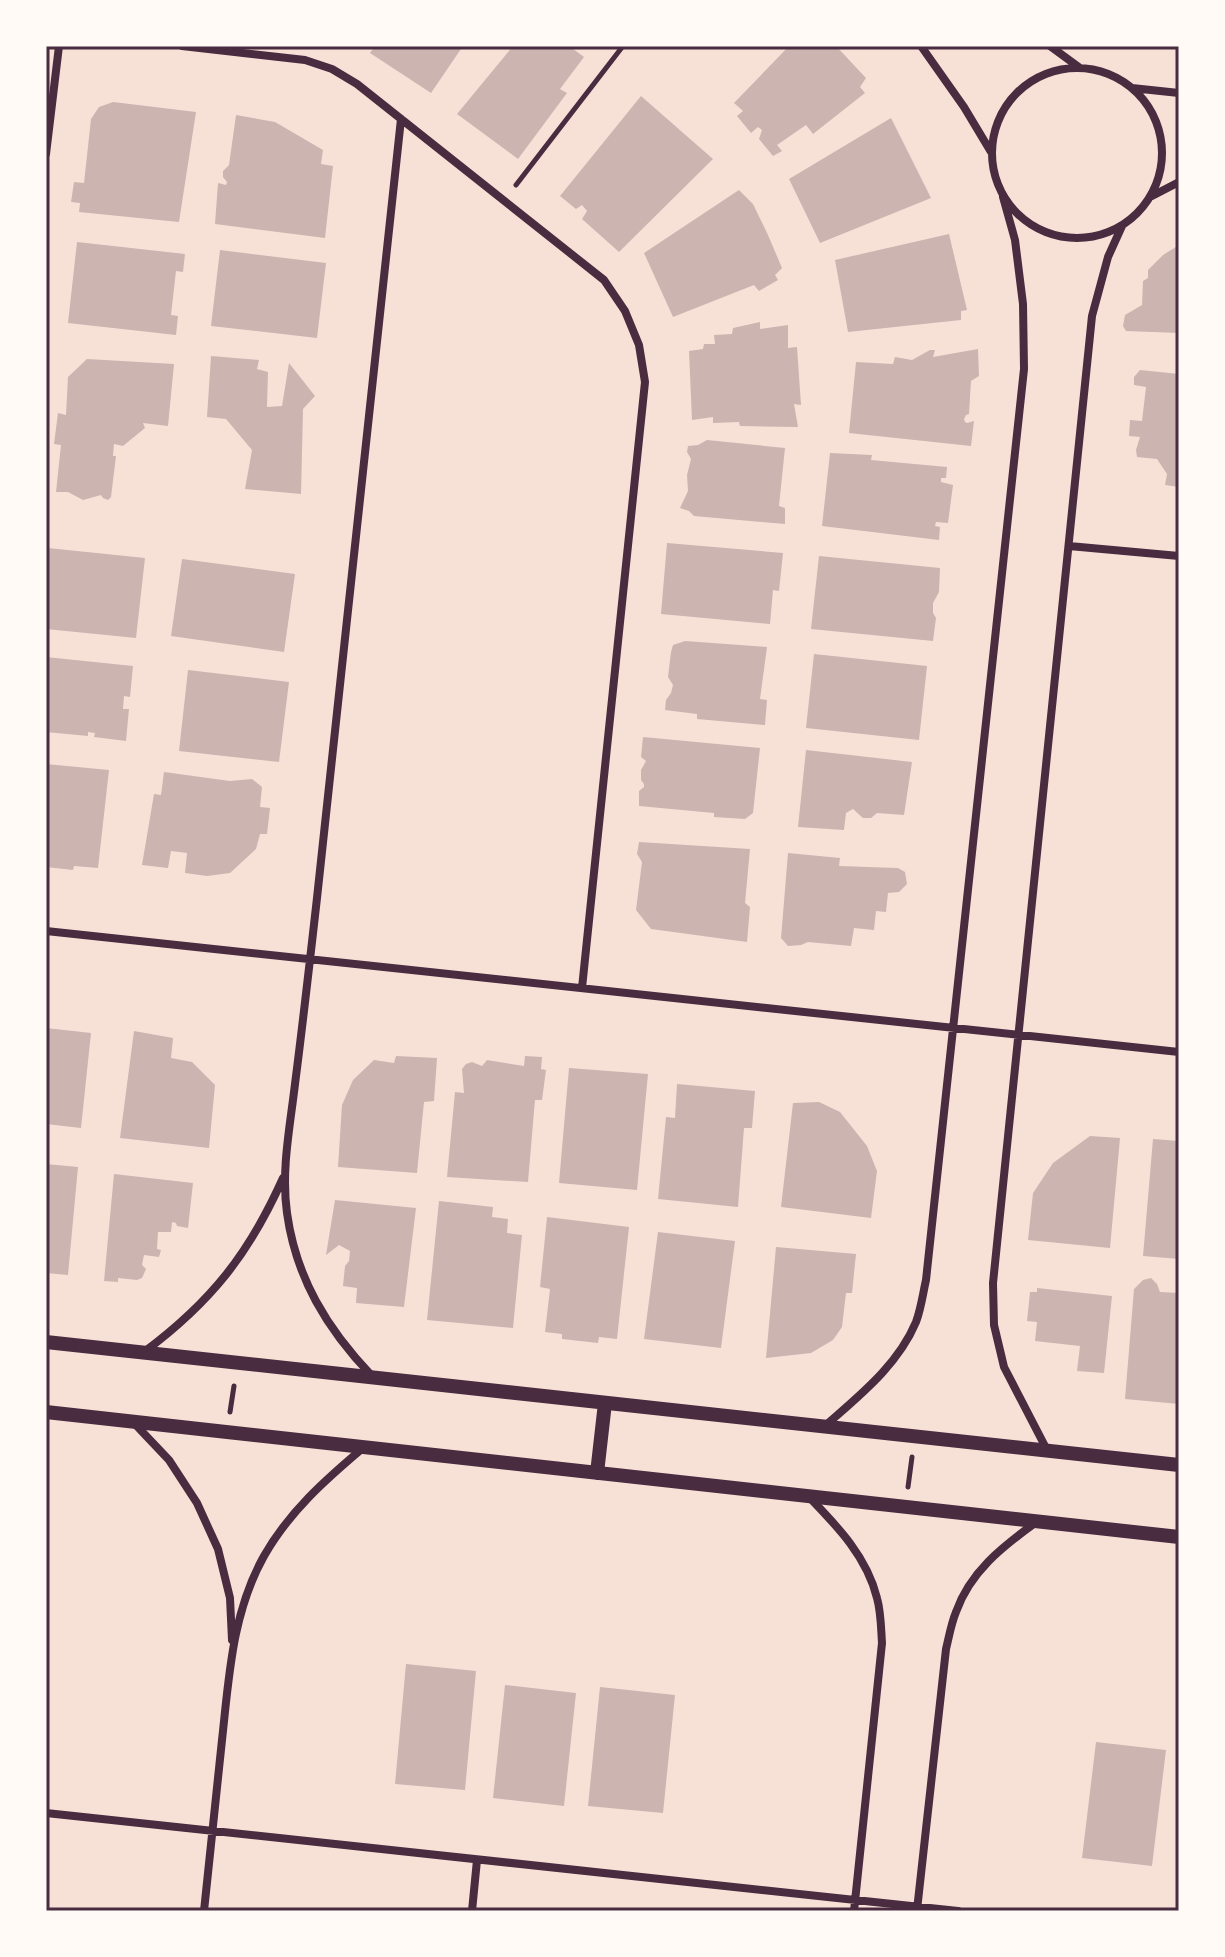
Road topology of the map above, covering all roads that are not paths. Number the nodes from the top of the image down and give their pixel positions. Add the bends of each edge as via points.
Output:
1 (59, 46) edge
2 (182, 46) edge
3 (921, 46) edge
4 (1050, 46) edge
5 (1081, 68) junction
6 (1132, 88) junction
7 (1179, 93) edge
8 (401, 119) junction
9 (991, 152) junction
10 (46, 154) edge
11 (1179, 182) edge
12 (1151, 196) junction
13 (1003, 197) junction
14 (1122, 226) junction
15 (1069, 546) junction
16 (1179, 556) edge
17 (46, 931) edge
18 (310, 959) junction
19 (582, 988) junction
20 (953, 1028) junction
21 (1018, 1035) junction
22 (1179, 1052) edge
23 (284, 1177) junction
24 (46, 1342) edge
25 (143, 1352) junction
26 (373, 1376) junction
27 (605, 1403) junction
28 (46, 1412) edge
29 (133, 1422) junction
30 (825, 1427) junction
31 (363, 1447) junction
32 (1048, 1451) junction
33 (1179, 1465) edge
34 (597, 1473) junction
35 (810, 1497) junction
36 (1037, 1522) junction
37 (1179, 1537) edge
38 (232, 1649) junction
39 (46, 1813) edge
40 (213, 1831) junction
41 (477, 1860) junction
42 (855, 1900) junction
43 (918, 1909) edge
44 (204, 1911) edge
45 (472, 1911) edge
46 (854, 1911) edge
47 (958, 1911) edge

1 - 10 street
2 - 8 street via 305,60 357,84
3 - 9 street
4 - 5 street
5 - 6 street via 1108,74
5 - 9 street via 1047,74 1018,91 1003,109
6 - 7 street
6 - 12 street via 1159,127 1163,151
8 - 18 street
8 - 19 street via 604,280 639,345 645,382
9 - 13 street
11 - 12 street
12 - 14 street
13 - 14 street via 1027,222 1057,236 1102,235
13 - 20 street via 1023,304 1024,369
14 - 15 street via 1092,316
15 - 16 street
15 - 21 street
17 - 18 street
18 - 19 street
18 - 23 street
19 - 20 street
20 - 21 street
20 - 30 street via 926,1280 916,1322 895,1360
21 - 22 street
21 - 32 street via 993,1283 994,1325 1004,1367
23 - 25 street via 227,1276
23 - 26 street via 292,1239 308,1286 325,1319
24 - 25 street
25 - 26 street
26 - 27 street
27 - 30 street
27 - 34 street
28 - 29 street
29 - 31 street
29 - 38 street via 169,1460 218,1549 230,1598
30 - 32 street
31 - 34 street
31 - 38 street via 290,1516 270,1546 244,1601
32 - 33 street
34 - 35 street
35 - 36 street
35 - 42 street via 862,1559 878,1598 882,1643
36 - 37 street
36 - 43 street via 1003,1546 975,1576 956,1611 946,1649
38 - 40 street
39 - 40 street
40 - 41 street
40 - 44 street
41 - 42 street
41 - 45 street
42 - 43 street
42 - 46 street
43 - 47 street

